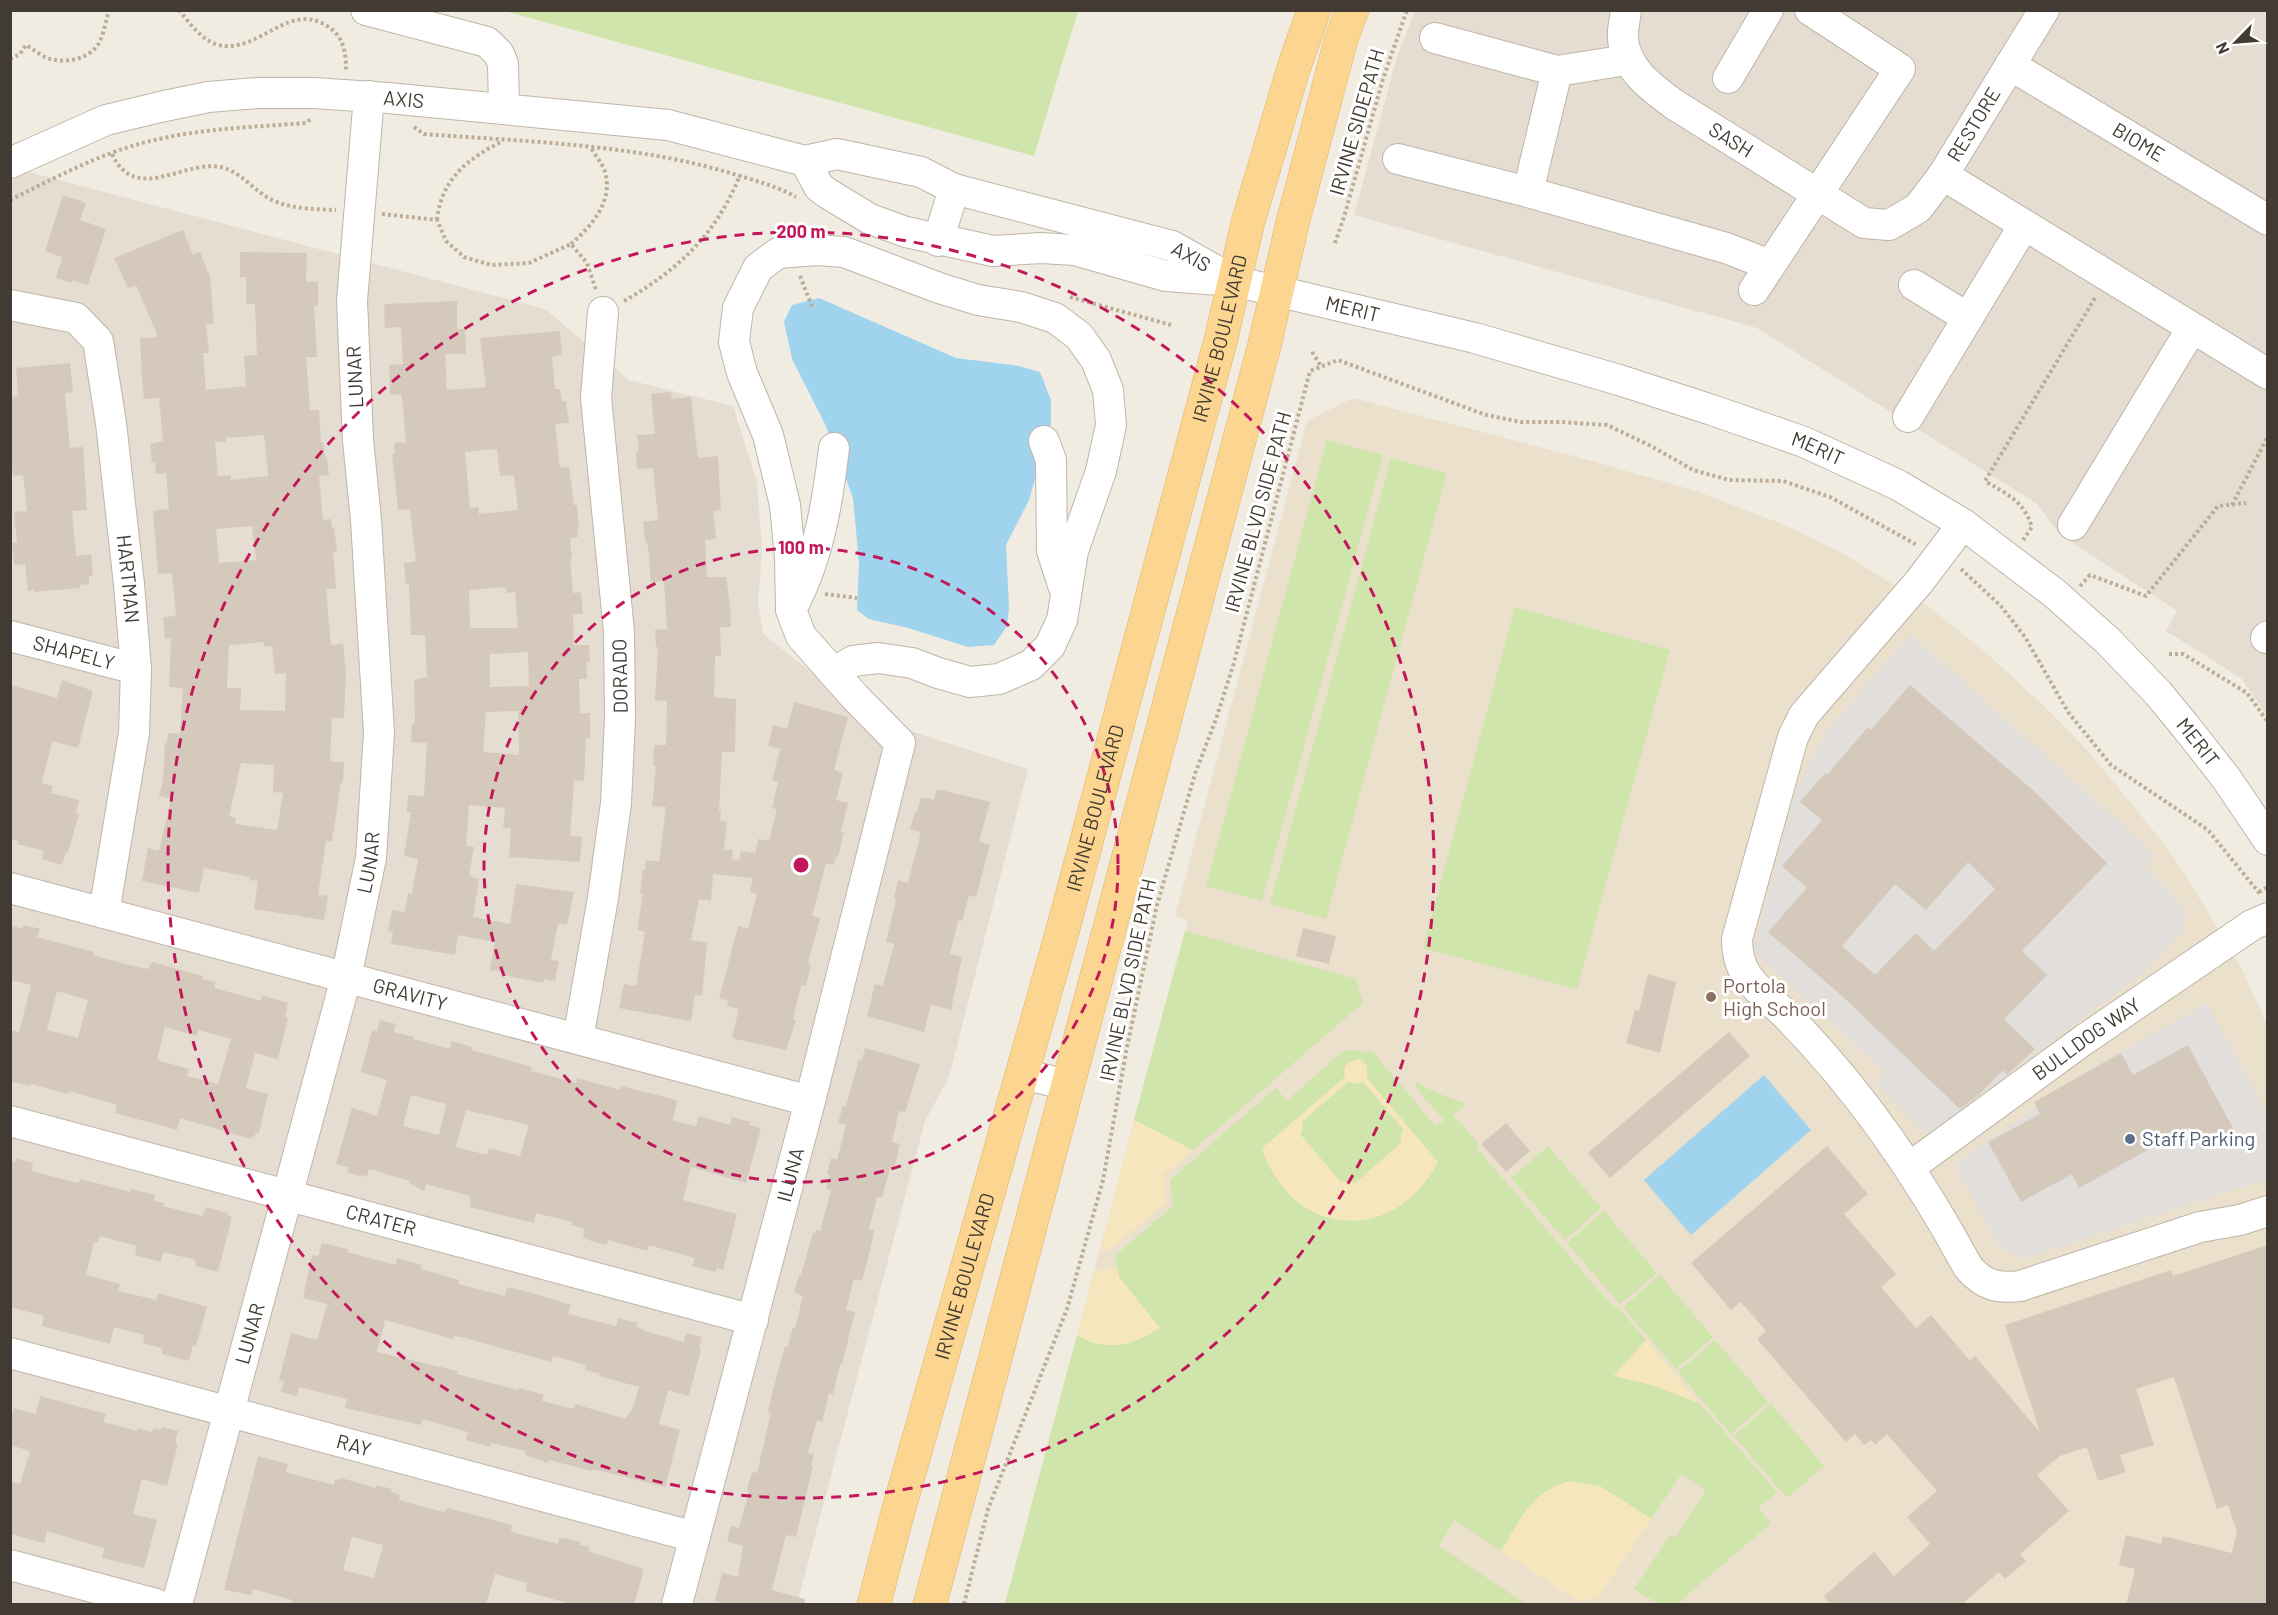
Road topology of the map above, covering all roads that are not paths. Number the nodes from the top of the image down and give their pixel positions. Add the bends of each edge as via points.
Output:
1 (366, 10) edge
2 (1314, 10) edge
3 (1352, 10) edge
4 (1626, 10) edge
5 (1768, 10) edge
6 (1810, 10) edge
7 (2044, 10) edge
8 (1435, 38) dead end
9 (1627, 60) junction
10 (2010, 65) junction
11 (1557, 71) junction
12 (1728, 78) dead end
13 (356, 95) junction
14 (504, 108) junction
15 (1398, 159) dead end
16 (806, 161) junction
17 (10, 163) edge
18 (1943, 175) junction
19 (954, 189) junction
20 (1528, 192) junction
21 (1818, 194) junction
22 (2268, 220) edge
23 (1889, 225) joint
24 (2024, 225) junction
25 (938, 240) junction
26 (1770, 266) junction
27 (1234, 281) junction
28 (1914, 285) dead end
29 (1754, 290) dead end
30 (1276, 292) junction
31 (10, 306) edge
32 (603, 312) road end
33 (1968, 318) junction
34 (2192, 328) junction
35 (2268, 374) edge
36 (1908, 417) dead end
37 (1044, 441) dead end
38 (834, 448) dead end
39 (1963, 524) junction
40 (2073, 525) dead end
41 (1066, 593) junction
42 (791, 610) junction
43 (10, 636) edge
44 (136, 669) junction
45 (834, 672) junction
46 (2268, 840) edge
47 (10, 888) edge
48 (2263, 902) edge
49 (104, 913) junction
50 (346, 978) junction
51 (578, 1039) junction
52 (1022, 1074) junction
53 (1068, 1084) junction
54 (810, 1101) junction
55 (10, 1121) edge
56 (1910, 1167) junction
57 (287, 1196) junction
58 (2268, 1211) edge
59 (753, 1320) junction
60 (10, 1353) edge
61 (229, 1412) junction
62 (695, 1537) junction
63 (10, 1565) edge
64 (156, 1605) edge
65 (177, 1605) edge
66 (677, 1605) edge
67 (874, 1605) edge
68 (930, 1605) edge

1 - 14 street via 487,42 503,64
2 - 27 main road, IRVINE BOULEVARD via 1248,222
3 - 30 main road
4 - 9 street via 1623,38
5 - 12 street
6 - 21 street via 1900,69
7 - 10 street, RESTORE
8 - 11 street
9 - 11 street
9 - 21 street, SASH via 1649,86 1675,105
10 - 18 street, RESTORE
10 - 22 street, BIOME
11 - 20 street
13 - 14 street, AXIS
13 - 17 street, AXIS via 258,93 160,106 106,120
13 - 50 street, LUNAR via 359,212 351,300 379,733 371,858
14 - 16 street, AXIS via 668,125
15 - 20 street
16 - 19 street, AXIS via 837,154 921,172
16 - 25 street, AXIS via 819,187 870,219
18 - 23 street, RESTORE via 1918,208
18 - 24 street
19 - 25 street
19 - 27 street, AXIS via 1172,246
20 - 26 street via 1726,248
21 - 23 street, SASH via 1864,223
21 - 26 street
24 - 33 street
24 - 34 street
25 - 27 street, AXIS via 993,251 1075,250 1166,276
26 - 29 street
27 - 30 street, MERIT
27 - 52 main road, IRVINE BOULEVARD via 1064,929
28 - 33 street
30 - 39 street, MERIT via 1475,338 1712,410 1804,442 1888,481
30 - 53 main road
31 - 44 street, HARTMAN via 76,318 98,341
32 - 51 street, DORADO via 596,398 620,632 620,719 616,803
33 - 36 street
34 - 35 street
34 - 40 street
37 - 41 street via 1051,460 1052,551
38 - 42 street via 830,484 811,564
39 - 46 street, MERIT via 2066,602 2107,640 2158,693 2226,777
39 - 56 street via 1804,715 1793,737 1737,939 1739,963 1744,972 1851,1086
41 - 42 street via 1073,551 1101,471 1111,425 1108,390 1096,360 1079,336 1055,318 939,288 844,252 817,250 778,253 758,268 738,308 734,342 742,373 768,435 785,505
41 - 45 street via 1062,620 1050,646 1030,665 999,679 970,682 912,663 878,658 854,661
42 - 45 street via 801,636
43 - 44 street, SHAPELY
44 - 49 street, HARTMAN via 134,733
45 - 54 street, ILUNA via 900,743
47 - 49 street, GRAVITY
48 - 56 street, BULLDOG WAY via 2242,932 2085,1039
49 - 50 street, GRAVITY
50 - 51 street, GRAVITY
50 - 57 street, LUNAR
51 - 54 street, GRAVITY
52 - 53 street
52 - 67 main road, IRVINE BOULEVARD
53 - 68 main road
54 - 59 street, ILUNA
55 - 57 street, CRATER
56 - 58 street via 1968,1267 1984,1282 2005,1288 2200,1227
57 - 59 street, CRATER
57 - 61 street, LUNAR
59 - 62 street, ILUNA
60 - 61 street, RAY
61 - 62 street, RAY
61 - 65 street, LUNAR
62 - 66 street, ILUNA
63 - 64 street

